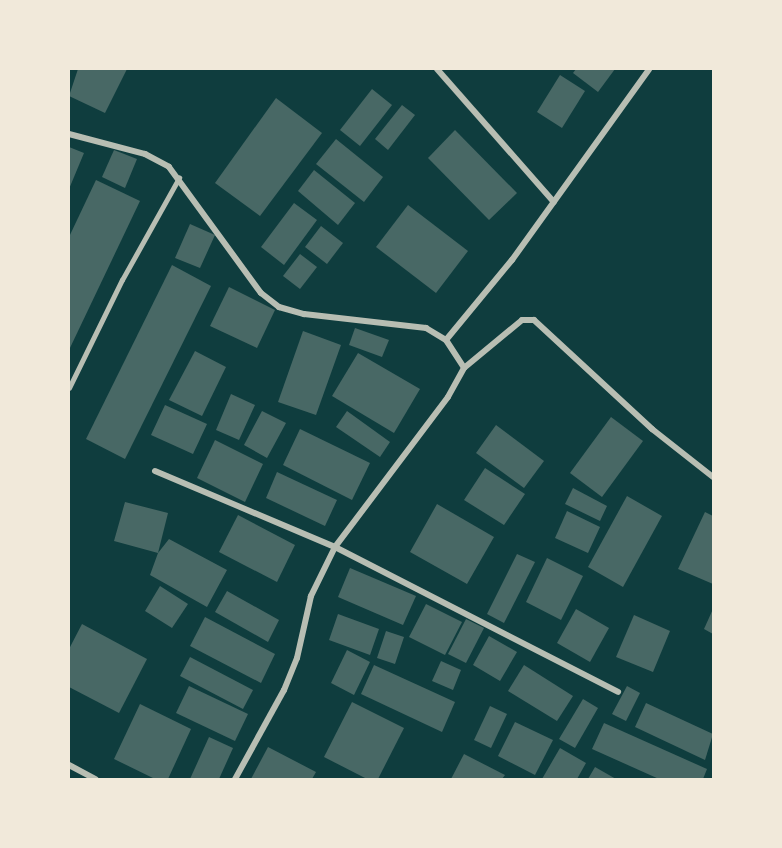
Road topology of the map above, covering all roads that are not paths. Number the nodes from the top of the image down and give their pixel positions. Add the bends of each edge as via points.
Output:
1 (437, 69) edge
2 (649, 69) edge
3 (69, 134) edge
4 (179, 178) junction
5 (554, 201) junction
6 (446, 340) junction
7 (464, 368) junction
8 (69, 388) edge
9 (155, 471) dead end
10 (713, 477) edge
11 (335, 547) junction
12 (618, 693) dead end
13 (69, 765) edge
14 (96, 779) edge
15 (235, 779) edge

1 - 5 street
2 - 5 street
3 - 4 street via 146,154
4 - 6 street via 261,293 279,307 304,315 426,328
4 - 8 lane via 122,280
5 - 6 street
6 - 7 street
7 - 10 street via 522,320 534,320 652,429
7 - 11 street via 448,397
9 - 11 street
11 - 12 street
11 - 15 street via 311,596 297,658 284,690
13 - 14 street

